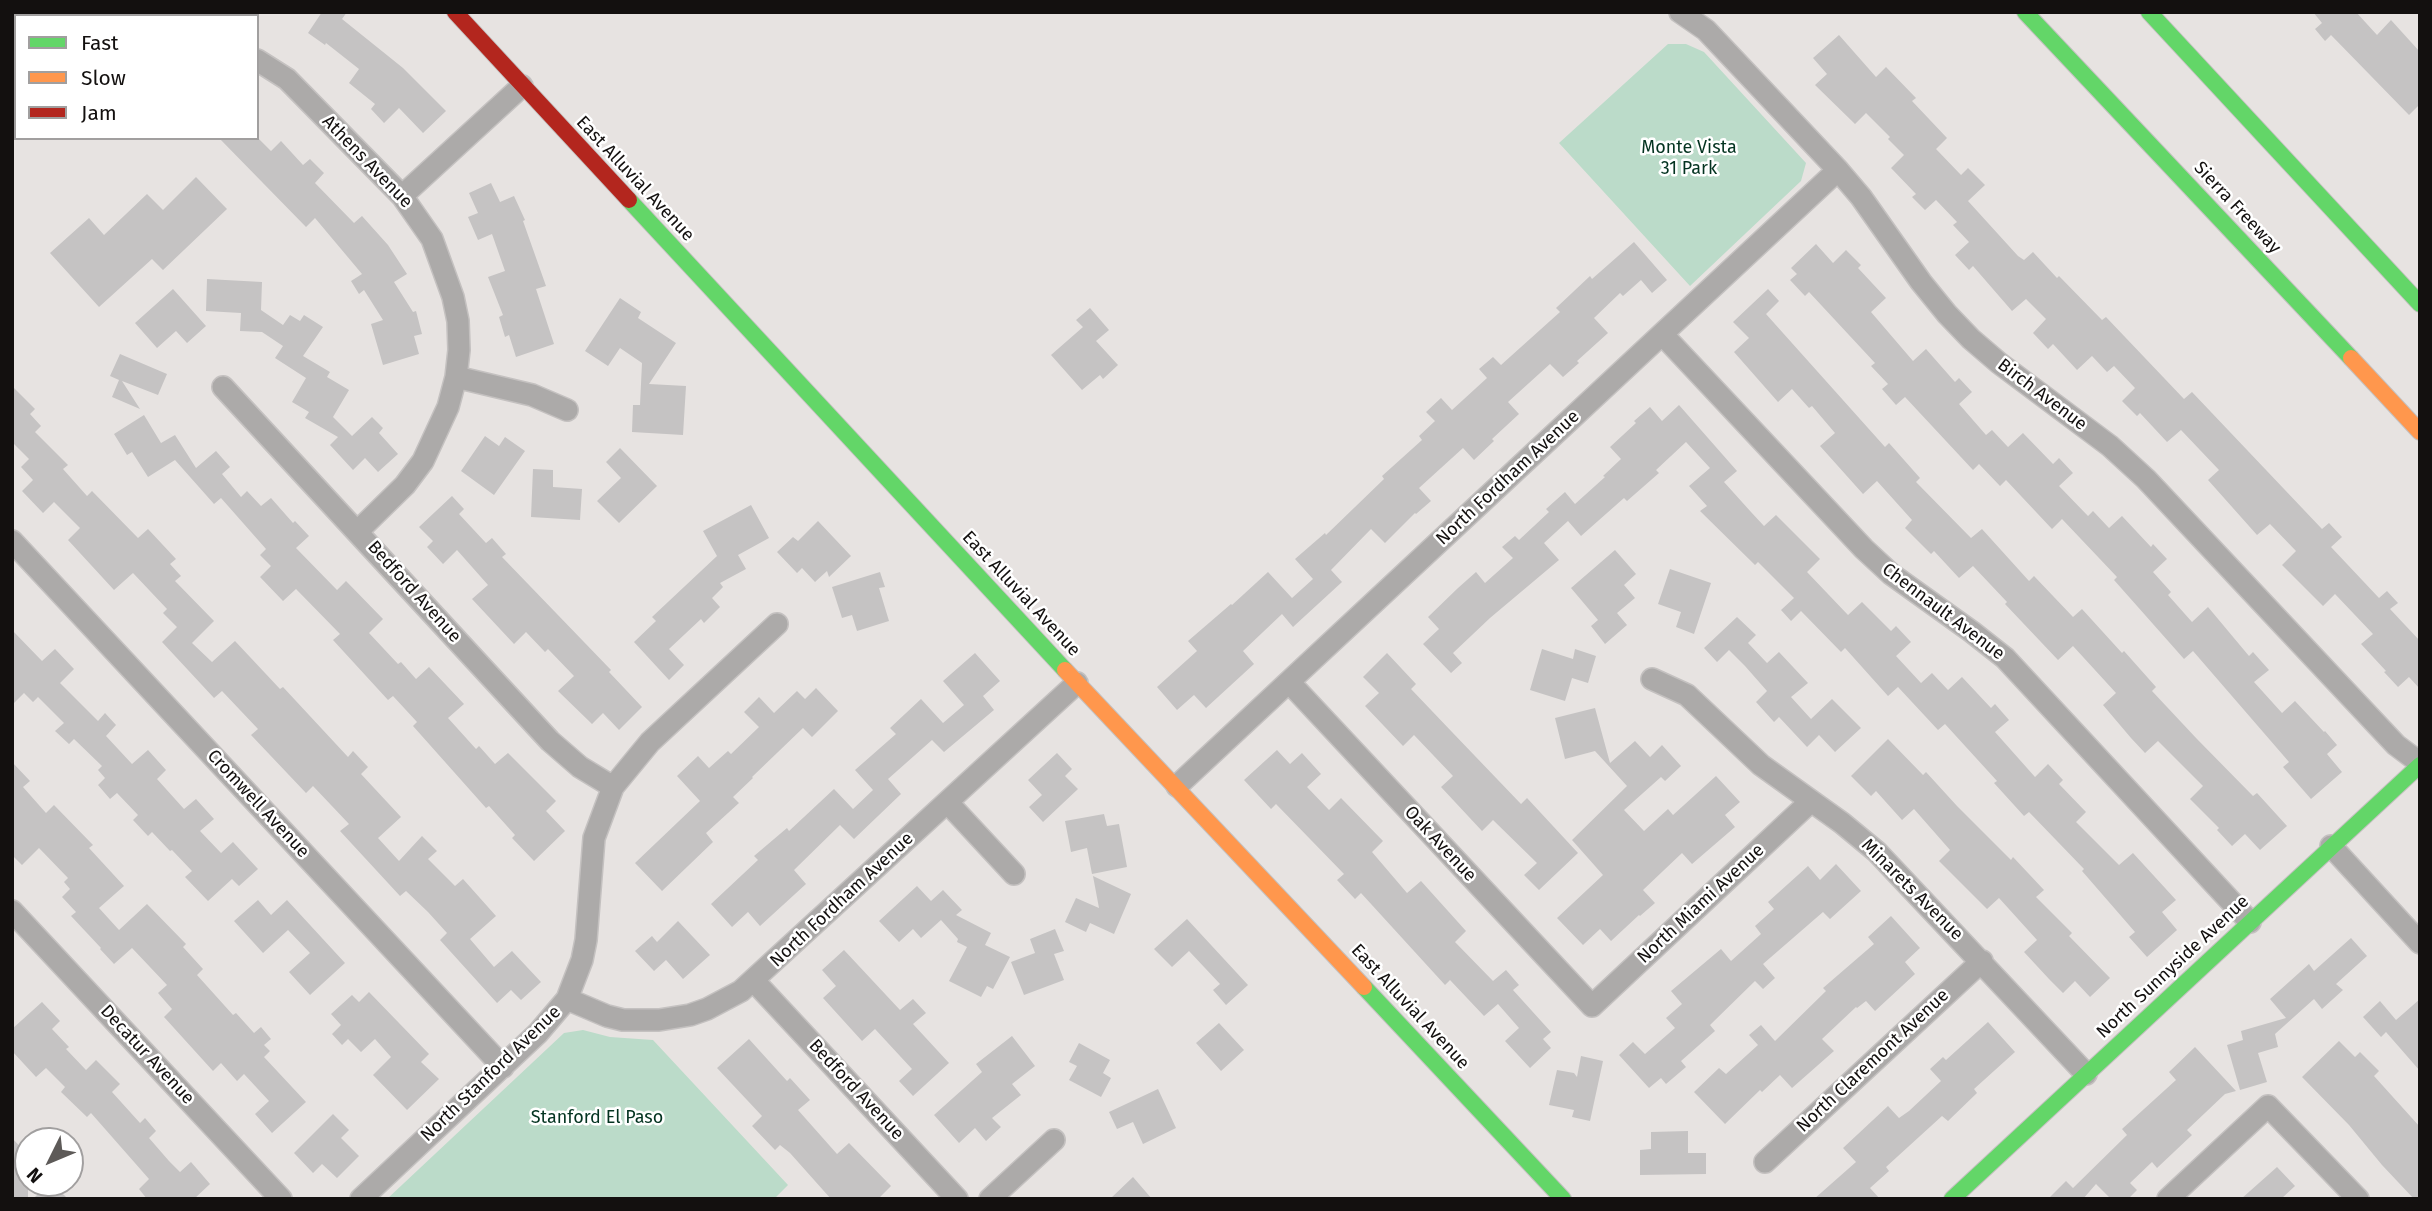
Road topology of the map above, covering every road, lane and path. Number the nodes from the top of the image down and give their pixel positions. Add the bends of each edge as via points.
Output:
1 (455, 12) edge
2 (1680, 12) edge
3 (2025, 12) edge
4 (2149, 12) edge
5 (2043, 55) dead end
6 (259, 61) edge
7 (522, 86) junction
8 (1838, 170) junction
9 (402, 196) junction
10 (2226, 224) junction
11 (2420, 304) edge
12 (1662, 334) junction
13 (456, 377) junction
14 (223, 387) dead end
15 (567, 410) dead end
16 (2420, 432) edge
17 (358, 531) junction
18 (12, 541) edge
19 (777, 624) dead end
20 (1652, 679) dead end
21 (1077, 682) junction
22 (1289, 682) junction
23 (2420, 764) edge
24 (1177, 786) junction
25 (613, 787) junction
26 (1810, 802) junction
27 (948, 803) junction
28 (2331, 846) junction
29 (1014, 874) dead end
30 (12, 911) edge
31 (2250, 922) junction
32 (2420, 943) edge
33 (1982, 961) junction
34 (754, 981) junction
35 (567, 999) junction
36 (1592, 1006) joint
37 (503, 1067) junction
38 (2086, 1074) junction
39 (1054, 1140) dead end
40 (1765, 1162) dead end
41 (281, 1199) edge
42 (360, 1199) edge
43 (957, 1199) edge
44 (990, 1199) edge
45 (1563, 1199) edge
46 (1952, 1199) edge
47 (2168, 1199) edge
48 (2358, 1199) edge

1 - 7 main road, East Alluvial Avenue
2 - 8 street, Birch Avenue via 1706,30
3 - 10 main road, Sierra Freeway
4 - 11 main road
5 - 10 main road
6 - 9 street, Athens Avenue via 287,79
7 - 9 street
7 - 21 main road, East Alluvial Avenue
8 - 12 street, North Fordham Avenue
8 - 23 street, Birch Avenue via 1921,282 1971,340 2146,479 2396,745
9 - 13 street, Athens Avenue via 432,239 453,296 458,321
10 - 16 main road, Sierra Freeway
12 - 22 street, North Fordham Avenue
12 - 31 street, Chennault Avenue via 1864,550 2005,658
13 - 15 street via 532,395
13 - 17 street, Athens Avenue via 423,461
14 - 17 street, Bedford Avenue
17 - 25 street, Bedford Avenue via 550,741
18 - 37 street, Cromwell Avenue
19 - 25 street, North Stanford Avenue via 650,743
20 - 26 street, Minarets Avenue via 1687,695 1761,765
21 - 24 main road, East Alluvial Avenue
21 - 27 street, North Fordham Avenue
22 - 24 street, North Fordham Avenue
22 - 36 street, Oak Avenue
23 - 28 main road, North Sunnyside Avenue
24 - 45 main road, East Alluvial Avenue
25 - 35 street, North Stanford Avenue via 594,838 584,950
26 - 33 street, Minarets Avenue via 1877,852
26 - 36 street, North Miami Avenue
27 - 29 street
27 - 34 street, North Fordham Avenue
28 - 31 main road, North Sunnyside Avenue
28 - 32 street
30 - 41 street, Decatur Avenue
31 - 38 main road, North Sunnyside Avenue
33 - 38 street, Minarets Avenue
33 - 40 street, North Claremont Avenue
34 - 35 street, North Fordham Avenue via 707,1009 659,1020 623,1020
34 - 43 street, Bedford Avenue
35 - 37 street, North Stanford Avenue
37 - 42 street, North Stanford Avenue
38 - 46 main road, North Sunnyside Avenue
39 - 44 street
47 - 48 street via 2268,1106

